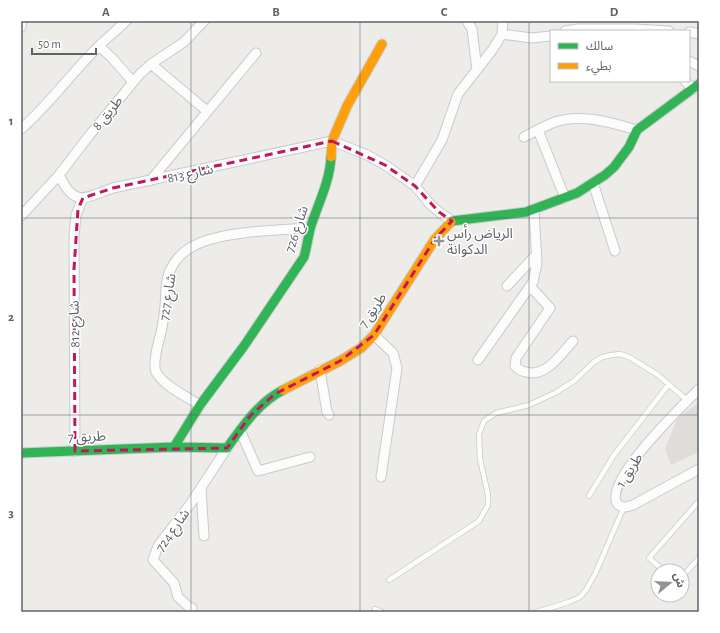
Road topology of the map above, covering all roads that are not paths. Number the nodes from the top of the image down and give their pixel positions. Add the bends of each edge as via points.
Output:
1 (22, 21) edge
2 (126, 21) edge
3 (204, 21) edge
4 (467, 21) edge
5 (503, 21) edge
6 (21, 27) edge
7 (576, 30) edge
8 (652, 30) edge
9 (502, 34) junction
10 (550, 36) edge
11 (382, 44) dead end
12 (99, 46) junction
13 (256, 52) dead end
14 (690, 62) edge
15 (151, 64) junction
16 (699, 66) edge
17 (477, 70) junction
18 (133, 82) junction
19 (696, 86) edge
20 (207, 111) junction
21 (21, 129) edge
22 (538, 130) junction
23 (637, 130) junction
24 (524, 137) dead end
25 (332, 141) junction
26 (59, 175) junction
27 (150, 181) junction
28 (593, 183) junction
29 (415, 186) junction
30 (84, 198) junction
31 (565, 198) junction
32 (534, 210) junction
33 (21, 216) edge
34 (452, 221) junction
35 (310, 228) junction
36 (615, 251) dead end
37 (536, 255) junction
38 (507, 286) dead end
39 (530, 287) junction
40 (374, 335) junction
41 (573, 341) dead end
42 (478, 360) dead end
43 (320, 370) junction
44 (669, 384) junction
45 (699, 389) edge
46 (688, 401) junction
47 (200, 405) junction
48 (329, 415) dead end
49 (240, 430) junction
50 (174, 447) junction
51 (227, 448) junction
52 (75, 451) junction
53 (21, 453) edge
54 (310, 457) dead end
55 (699, 469) edge
56 (381, 478) dead end
57 (201, 488) junction
58 (589, 496) dead end
59 (699, 501) edge
60 (624, 507) junction
61 (204, 536) dead end
62 (699, 558) edge
63 (655, 563) edge
64 (690, 568) edge
65 (389, 580) dead end
66 (192, 608) dead end
67 (375, 609) dead end
68 (382, 612) edge
69 (537, 612) edge

1 - 6 street
2 - 12 street
3 - 15 street, طريق 8 via 184,42
4 - 17 street via 472,29
5 - 9 street
7 - 8 street
9 - 10 street via 531,38
9 - 17 street
11 - 25 street, شارع 726 via 347,106
12 - 18 street
12 - 21 street via 37,115
13 - 20 street
14 - 16 street
15 - 18 street, طريق 8
15 - 20 street
17 - 29 street via 458,94 442,140
18 - 26 street, طريق 8
19 - 23 street
20 - 27 street
22 - 23 street via 553,122 572,119 595,120
22 - 24 street
22 - 31 street
23 - 28 street via 629,147 614,167
25 - 27 street, شارع 813
25 - 29 street via 367,155
25 - 35 street, شارع 726 via 331,162 324,192
26 - 30 street via 70,193 75,197
26 - 33 street, طريق 8
27 - 30 street, شارع 813 via 113,188
28 - 31 street
28 - 36 street
29 - 34 street via 434,208
30 - 52 street, شارع 812 via 76,215 74,237
31 - 32 street
32 - 34 street
32 - 37 street
34 - 40 street, 7 طريق via 435,239
35 - 47 street, شارع 726 via 304,257 244,346
35 - 47 street, شارع 727 via 236,234 207,240 190,248 173,264 168,274 155,368 157,373 179,393
37 - 38 street
37 - 39 street via 536,275
39 - 41 street via 550,308 516,358 515,366 518,370 532,374 539,372 553,364
39 - 42 street
40 - 43 street, 7 طريق via 361,348
40 - 56 street via 393,353 398,368
43 - 48 street
43 - 49 street, 7 طريق via 275,394 250,416
44 - 46 lane
44 - 58 lane via 614,455
44 - 65 lane via 629,357 612,355 594,362 574,381 555,393 529,405 496,413 484,422 479,434 480,459 488,495 488,506 479,521
45 - 46 street, طريق 1
46 - 60 street, طريق 1 via 643,448 620,482 615,494 617,502
47 - 50 street, شارع 726
49 - 51 street, 7 طريق
49 - 54 street via 258,471
50 - 51 street, 7 طريق
50 - 52 street, 7 طريق
51 - 57 street, شارع 724
52 - 53 street, 7 طريق
55 - 60 street, طريق 1 via 633,505
57 - 61 street
57 - 66 street, شارع 724 via 158,546 153,560 174,583 178,597
59 - 63 lane via 649,558
60 - 69 lane via 586,590 580,597 569,602
62 - 64 lane
67 - 68 lane

